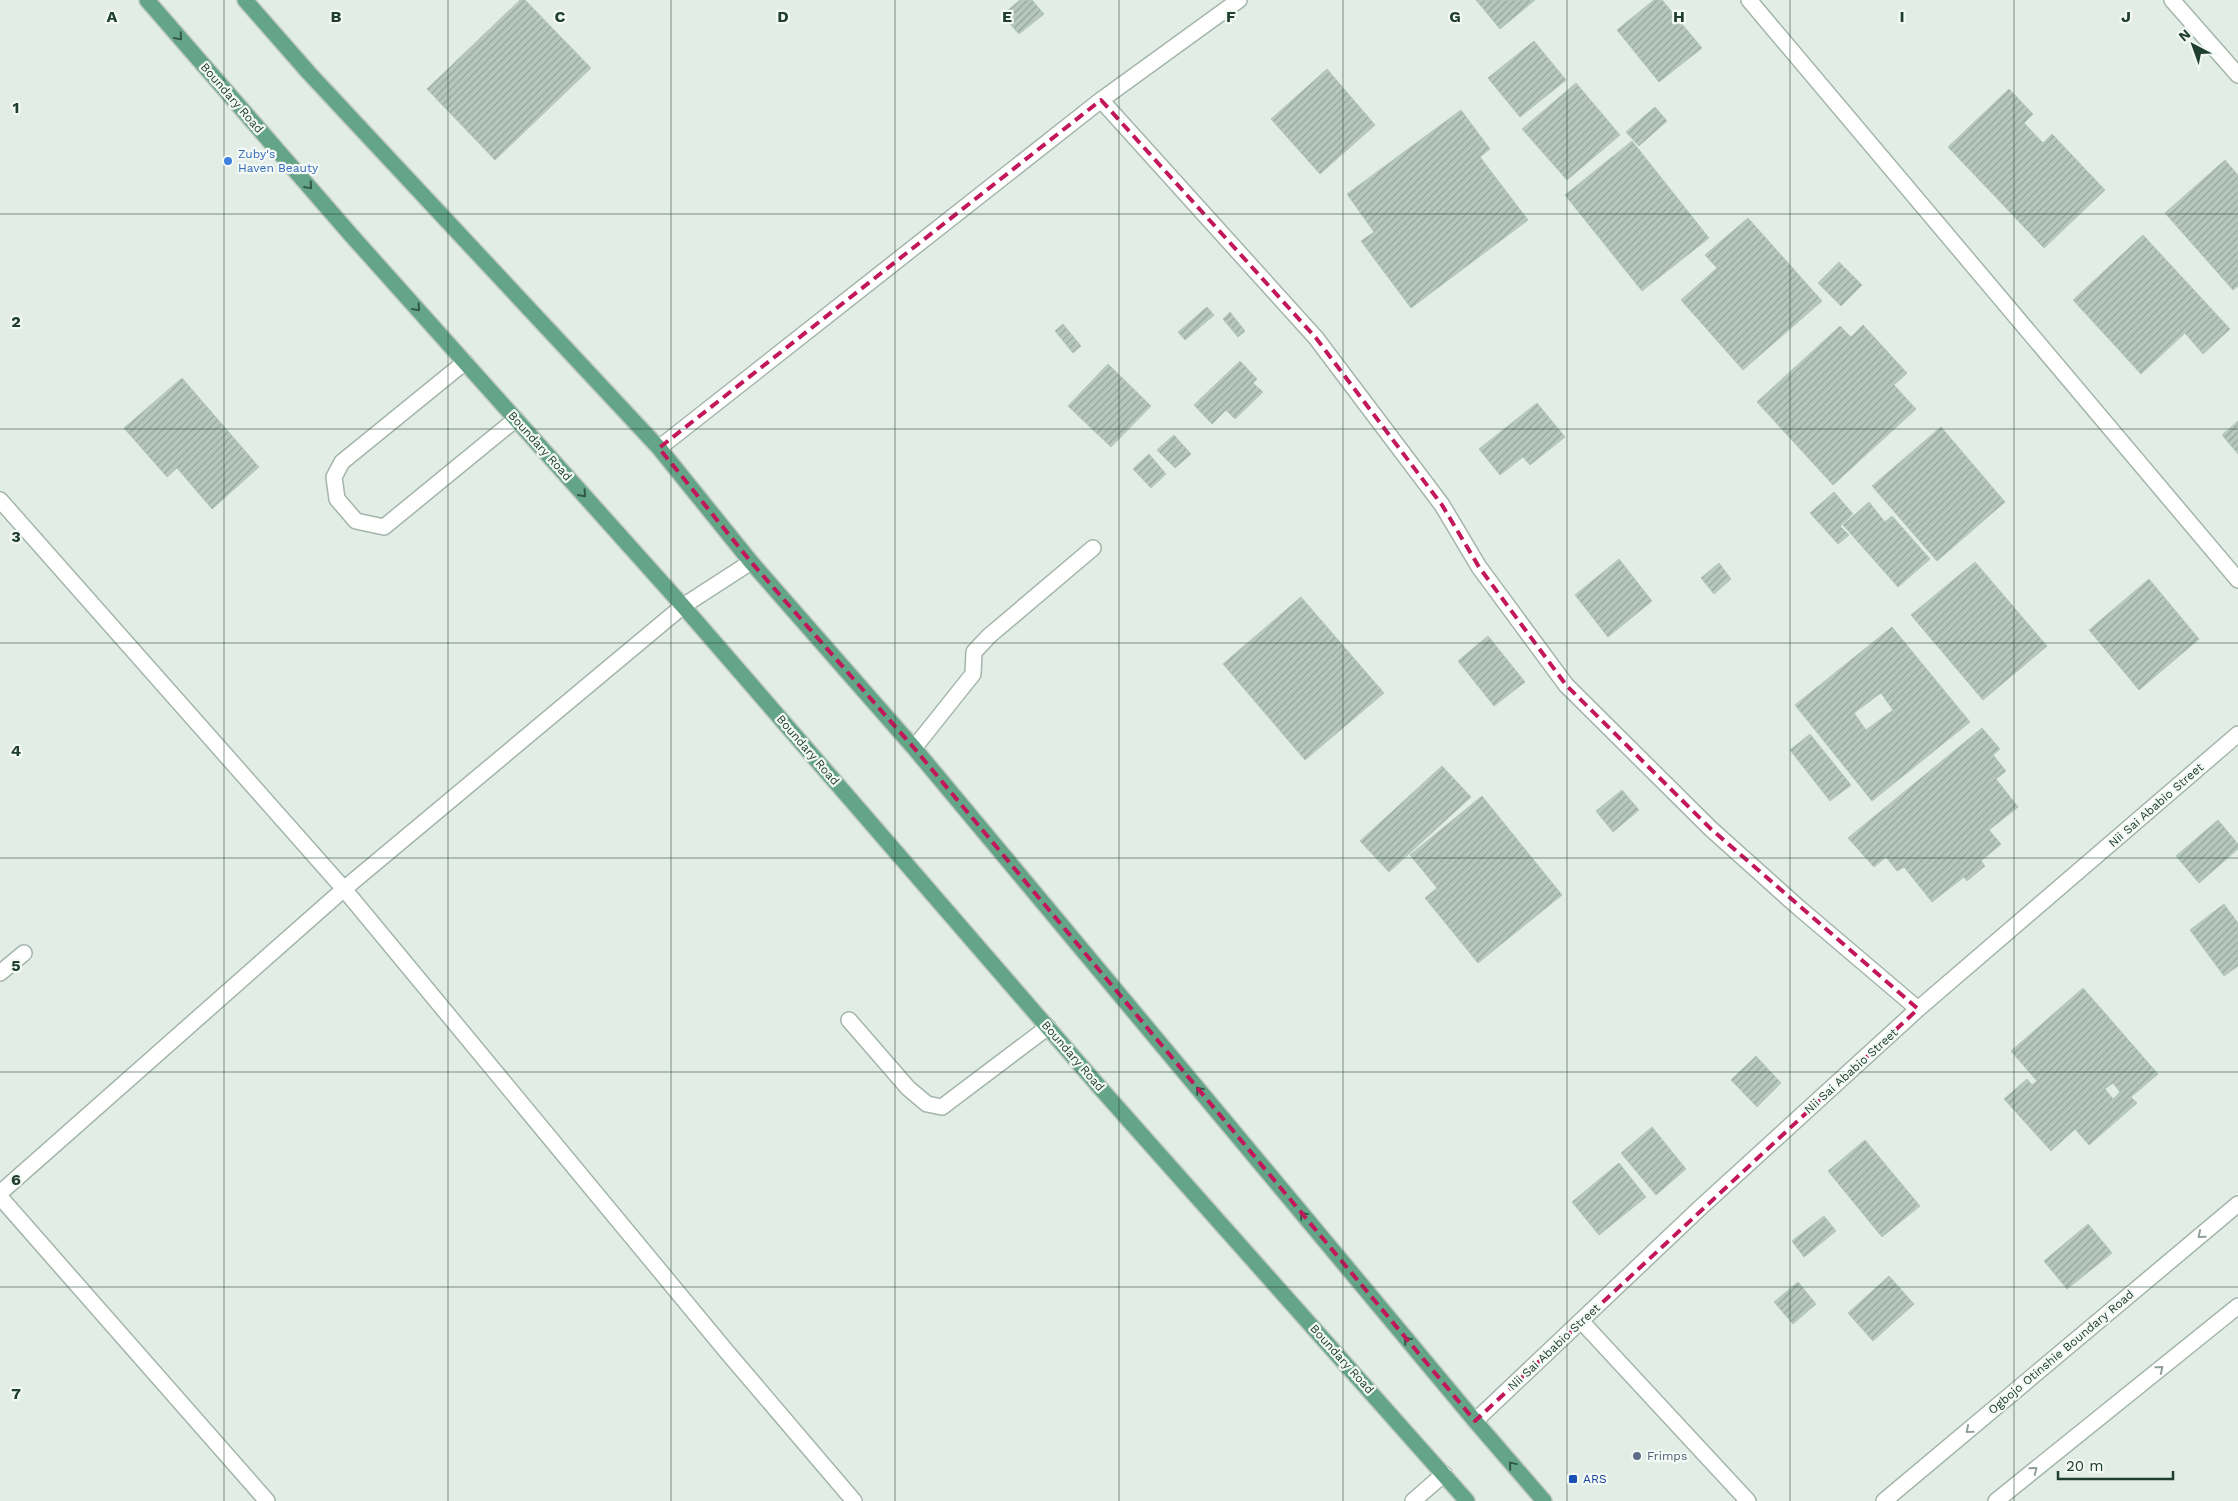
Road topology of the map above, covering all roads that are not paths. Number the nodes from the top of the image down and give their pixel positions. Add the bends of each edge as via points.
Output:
1 (148, 0) edge
2 (245, 0) edge
3 (1239, 0) edge
4 (1748, 0) edge
5 (2172, 0) edge
6 (2238, 75) edge
7 (1101, 100) junction
8 (465, 362) junction
9 (516, 419) junction
10 (659, 448) junction
11 (0, 500) edge
12 (1094, 548) dead end
13 (751, 562) junction
14 (2238, 580) edge
15 (683, 606) junction
16 (2238, 734) edge
17 (914, 748) junction
18 (344, 889) junction
19 (24, 953) dead end
20 (0, 974) edge
21 (1918, 1009) junction
22 (849, 1020) dead end
23 (1048, 1027) junction
24 (0, 1193) edge
25 (0, 1197) edge
26 (2238, 1204) edge
27 (2238, 1306) edge
28 (1582, 1322) junction
29 (1475, 1421) junction
30 (1444, 1474) junction
31 (267, 1501) edge
32 (854, 1501) edge
33 (1413, 1501) edge
34 (1467, 1501) edge
35 (1544, 1501) edge
36 (1748, 1501) edge
37 (1884, 1501) edge
38 (1996, 1501) edge

1 -> 8 main road, Boundary Road
2 - 10 main road via 309,73
3 - 7 street
4 - 14 street
5 - 6 street
7 - 10 street
7 - 21 street via 1316,338 1442,505 1479,567 1566,685 1711,829
8 - 9 main road, Boundary Road
8 - 9 street via 342,462 334,477 337,499 356,521 384,527
9 -> 15 main road, Boundary Road
10 - 13 main road
11 - 18 street
12 - 17 street via 974,652 973,674
13 - 15 street
13 - 17 main road
15 - 18 street
15 - 23 main road, Boundary Road
16 - 21 street, Nii Sai Ababio Street
29 -> 17 main road
18 - 24 street
18 - 32 street
19 - 20 street
21 - 28 street, Nii Sai Ababio Street
22 - 23 street via 908,1088 927,1104 942,1107
23 - 30 main road, Boundary Road
25 - 31 street
26 -> 37 street, Ogbojo Otinshie Boundary Road
38 -> 27 street
28 - 29 street, Nii Sai Ababio Street
28 - 36 street
35 -> 29 main road
30 - 33 street
30 - 34 main road, Boundary Road

